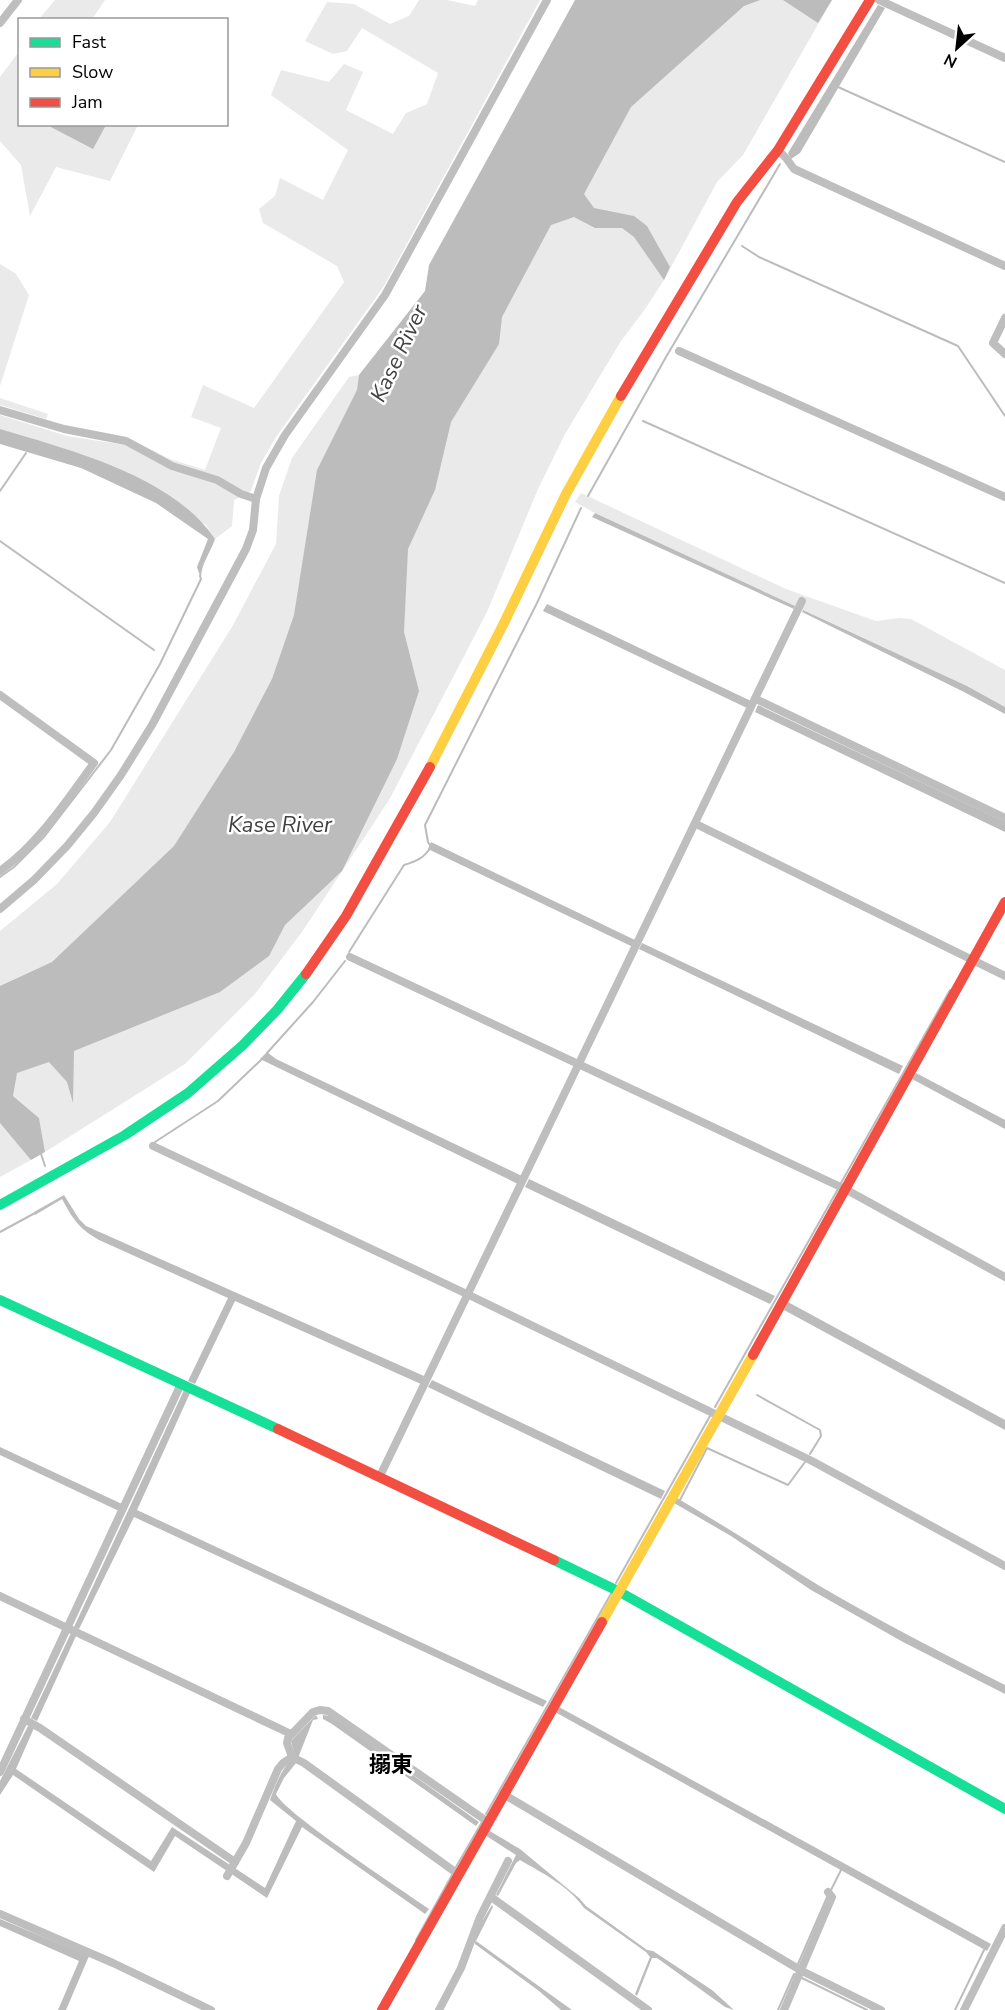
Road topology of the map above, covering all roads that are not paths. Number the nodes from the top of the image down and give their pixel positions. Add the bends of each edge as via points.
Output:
1 (18, 0) edge
2 (547, 0) edge
3 (870, 0) edge
4 (879, 0) edge
5 (0, 23) edge
6 (1005, 58) edge
7 (778, 150) junction
8 (1005, 266) edge
9 (1005, 318) edge
10 (679, 351) dead end
11 (1005, 354) edge
12 (0, 410) edge
13 (1005, 497) edge
14 (256, 499) junction
15 (802, 601) dead end
16 (0, 695) edge
17 (756, 699) junction
18 (1005, 818) edge
19 (696, 824) junction
20 (0, 871) edge
21 (1005, 902) edge
22 (0, 909) edge
23 (350, 957) dead end
24 (973, 959) junction
25 (1005, 976) edge
26 (580, 1064) junction
27 (153, 1146) dead end
28 (845, 1189) junction
29 (0, 1205) edge
30 (1005, 1277) edge
31 (469, 1294) junction
32 (0, 1300) edge
33 (181, 1384) junction
34 (719, 1415) junction
35 (380, 1476) junction
36 (1005, 1566) edge
37 (618, 1591) junction
38 (0, 1596) edge
39 (67, 1627) junction
40 (24, 1719) junction
41 (291, 1734) junction
42 (292, 1757) junction
43 (0, 1772) edge
44 (503, 1794) junction
45 (1005, 1809) edge
46 (488, 1822) junction
47 (508, 1861) dead end
48 (235, 1862) junction
49 (458, 1874) junction
50 (227, 1876) dead end
51 (830, 1895) dead end
52 (491, 1897) junction
53 (0, 1914) edge
54 (1005, 1928) edge
55 (801, 1971) junction
56 (211, 2010) edge
57 (382, 2010) edge
58 (439, 2010) edge
59 (648, 2010) edge
60 (784, 2010) edge
61 (881, 2010) edge
62 (964, 2010) edge

1 - 5 street
2 - 14 street via 405,262 285,435 266,468
3 - 7 street
4 - 6 street
7 - 8 street via 794,169
7 - 29 street via 737,202 599,433 410,805 351,908 303,979 243,1045 188,1093 125,1135
9 - 11 street via 993,343
10 - 13 street
12 - 14 street via 64,429 126,441 172,466 217,480
14 - 22 street via 253,530 246,549 122,775 67,846
15 - 17 street
16 - 20 street via 94,763 42,832
17 - 18 street
17 - 19 street
19 - 24 street
19 - 26 street
21 - 24 street
23 - 26 street
24 - 25 street
24 - 28 street
26 - 28 street
26 - 31 street
27 - 31 street
28 - 30 street
28 - 34 street
31 - 34 street
31 - 35 street
32 - 33 street
33 - 35 street
33 - 39 street
34 - 36 street via 828,1469
34 - 37 street
35 - 37 street
37 - 44 street
37 - 45 street
38 - 39 street
39 - 40 street
39 - 41 street
40 - 43 street
40 - 48 street
41 - 42 street via 287,1743
41 - 46 street via 313,1712 328,1712
42 - 48 street via 279,1769
42 - 49 street
44 - 46 street
44 - 55 street
46 - 49 street
47 - 52 street
48 - 50 street
49 - 57 street
51 - 55 street
52 - 58 street
52 - 59 street
53 - 56 street
54 - 62 street
55 - 60 street
55 - 61 street

